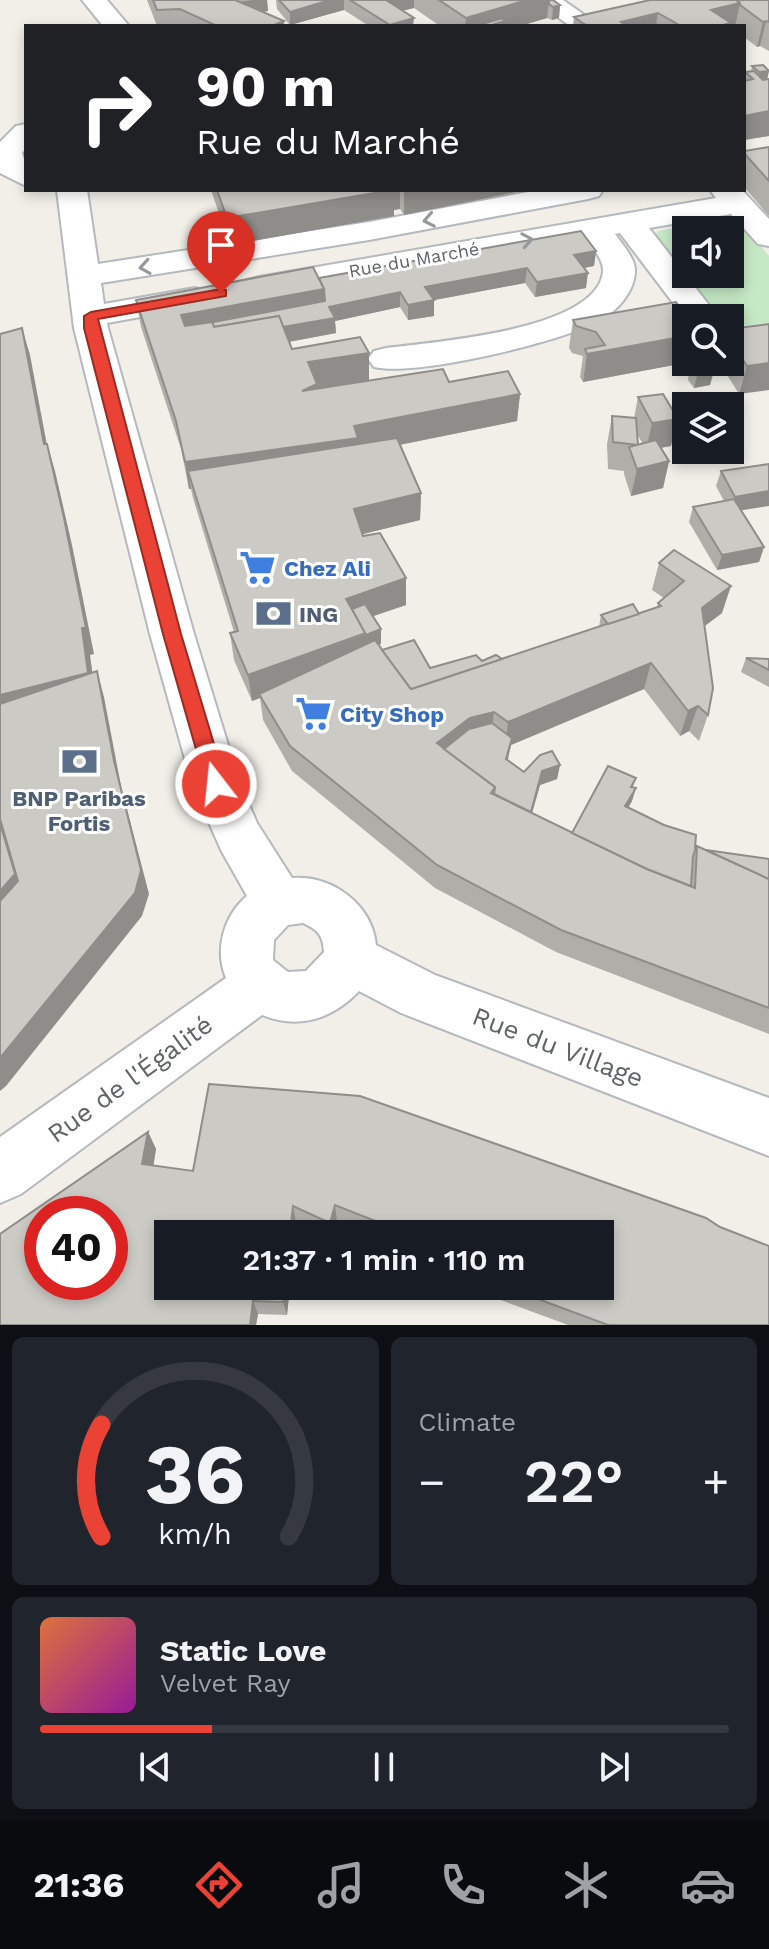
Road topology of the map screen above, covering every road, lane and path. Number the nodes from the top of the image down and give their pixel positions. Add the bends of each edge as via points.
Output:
1 (94, 0) edge
2 (546, 0) edge
3 (114, 24) edge
4 (584, 24) edge
5 (11, 145) edge
6 (24, 176) edge
7 (72, 192) edge
8 (577, 192) edge
9 (731, 197) edge
10 (612, 226) junction
11 (769, 237) edge
12 (88, 296) junction
13 (688, 304) edge
14 (386, 359) dead end
15 (279, 903) junction
16 (350, 959) junction
17 (260, 985) junction
18 (769, 1127) edge
19 (0, 1173) edge

1 - 3 street
2 - 4 street
5 - 6 street via 10,167
7 - 12 street
8 -> 12 street, Rue du Marché via 369,231
9 - 10 street, Rue du Marché
9 - 11 street
12 -> 10 street, Rue du Marché
10 - 13 street
10 - 14 street via 619,271 604,304 573,322 530,335
12 - 15 street via 91,328 216,784 238,835
15 - 16 street via 305,900 342,918 350,933
15 - 17 street via 254,925 246,941 245,958
16 - 17 street via 324,992 282,996
16 - 18 street, Rue du Village via 420,995
17 - 19 street, Rue de l'Égalité

